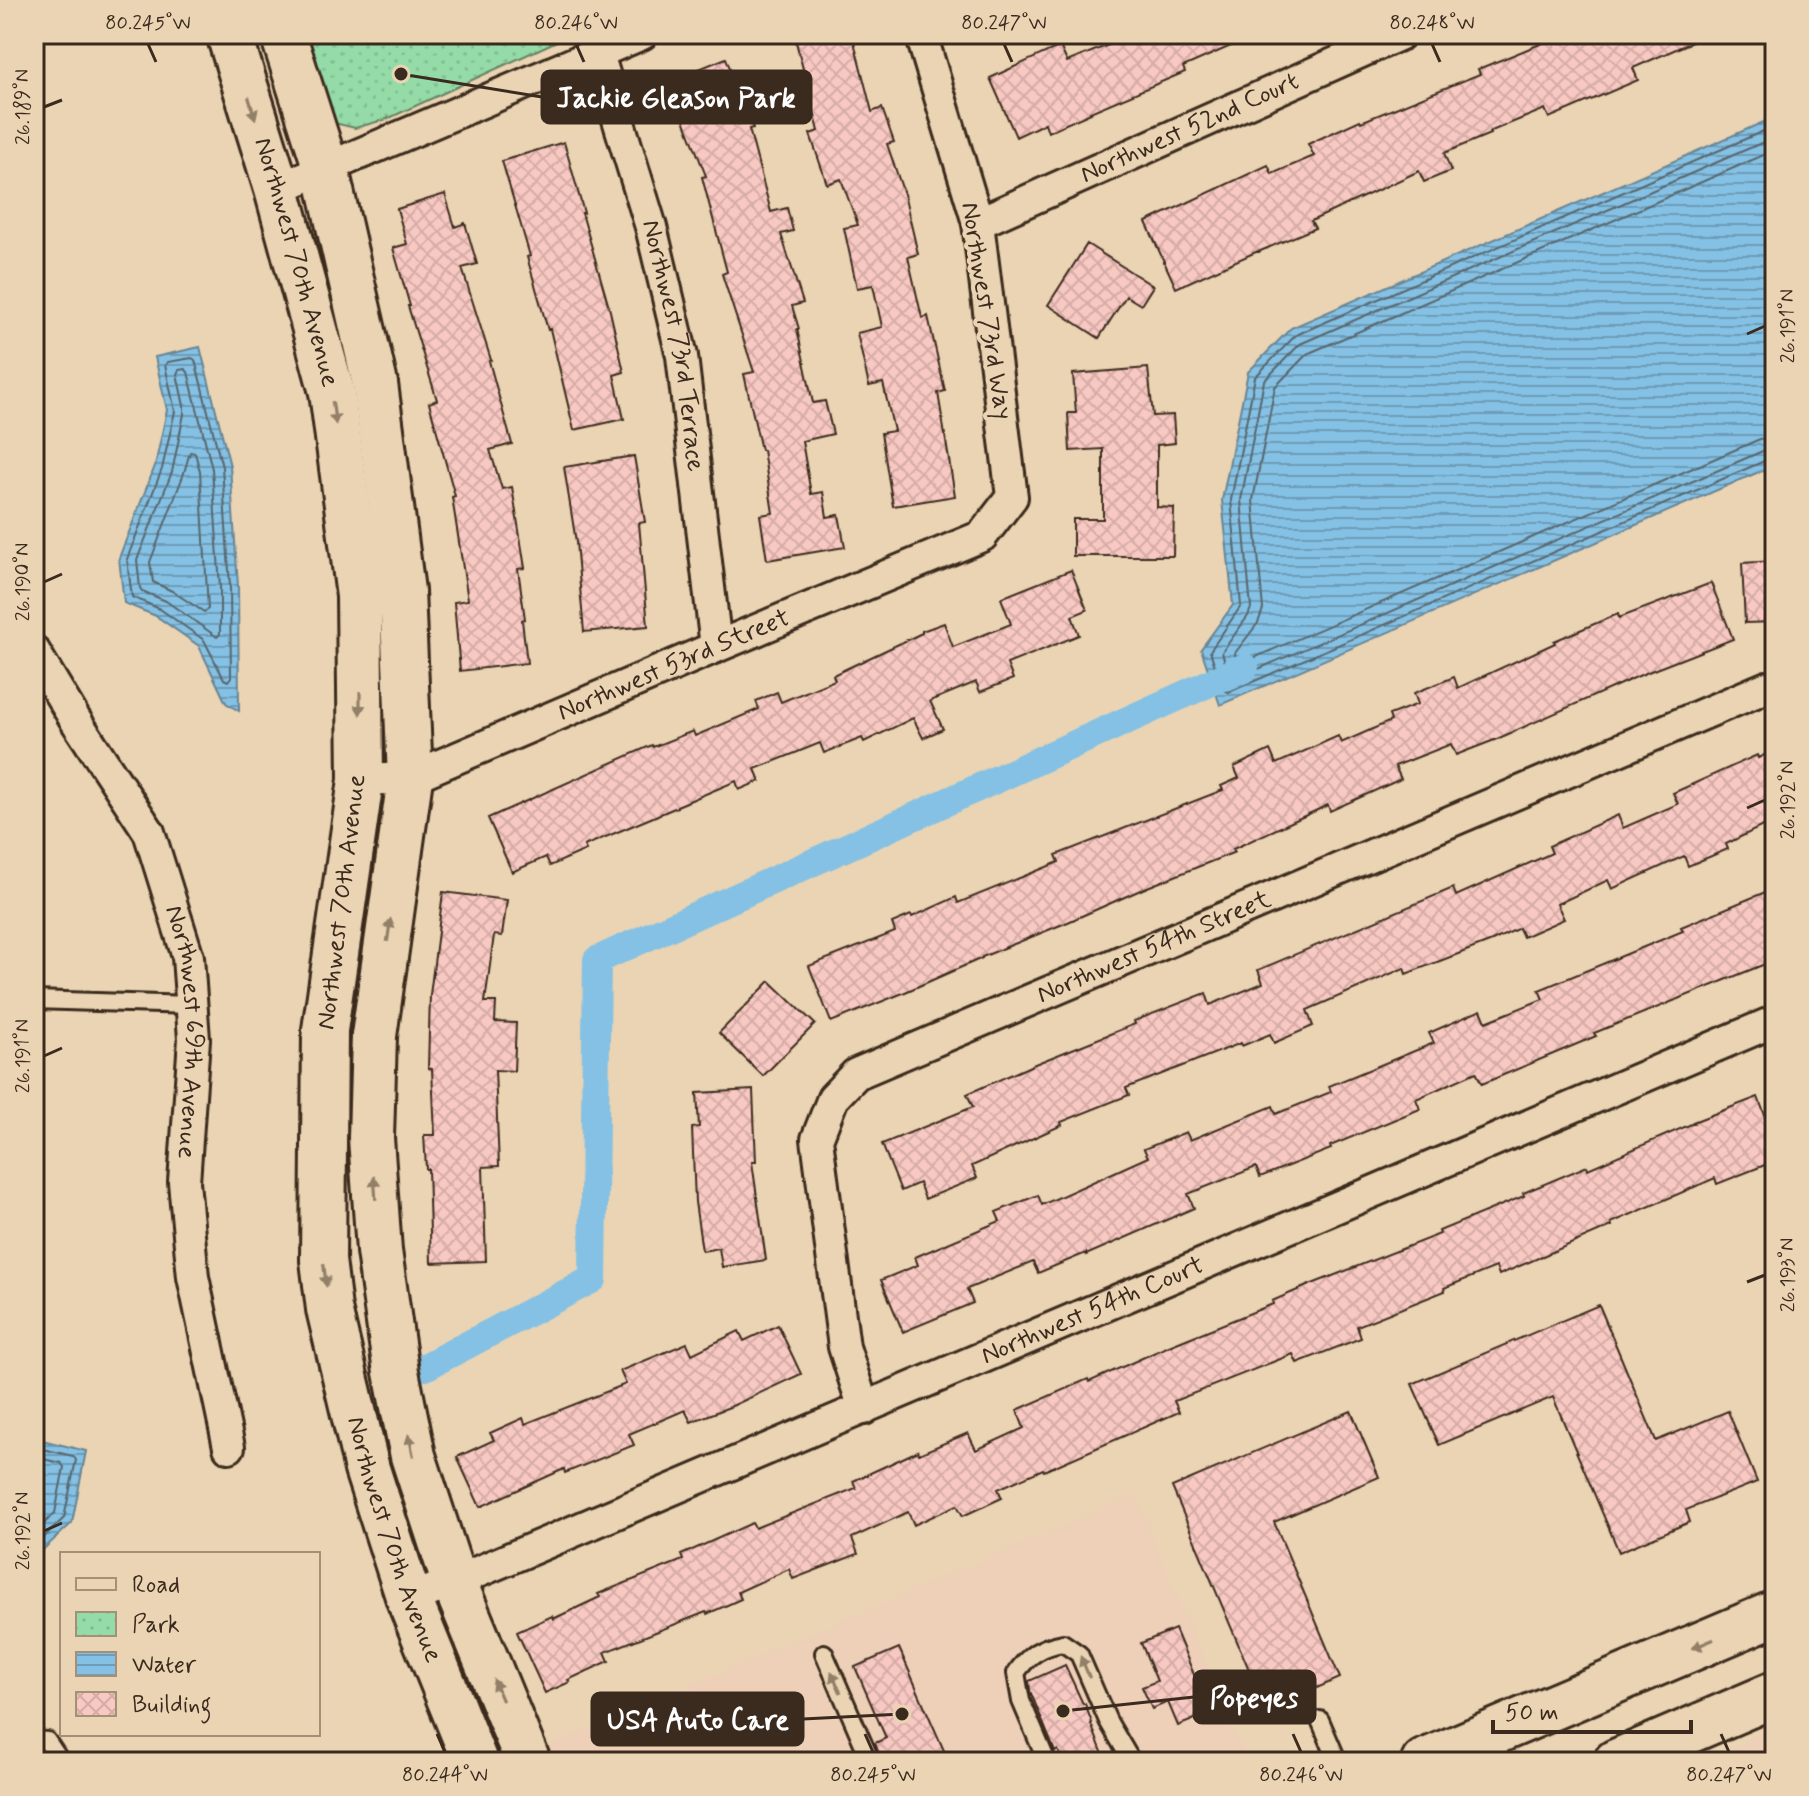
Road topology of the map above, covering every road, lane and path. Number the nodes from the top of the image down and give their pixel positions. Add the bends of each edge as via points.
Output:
1 (229, 34) edge
2 (283, 34) edge
3 (642, 34) edge
4 (921, 34) edge
5 (1401, 34) edge
6 (598, 54) junction
7 (326, 169) junction
8 (277, 189) junction
9 (978, 223) junction
10 (982, 536) joint
11 (716, 647) junction
12 (34, 651) edge
13 (1775, 687) edge
14 (410, 778) junction
15 (361, 780) junction
16 (34, 1000) edge
17 (191, 1005) junction
18 (1775, 1021) edge
19 (372, 1120) junction
20 (323, 1121) junction
21 (864, 1409) junction
22 (229, 1447) dead end
23 (454, 1582) junction
24 (409, 1599) junction
25 (1775, 1613) edge
26 (824, 1653) dead end
27 (1775, 1694) edge
28 (1320, 1720) dead end
29 (34, 1740) edge
30 (61, 1762) edge
31 (475, 1762) edge
32 (528, 1762) edge
33 (871, 1762) edge
34 (1047, 1762) edge
35 (1132, 1762) edge
36 (1338, 1762) edge
37 (1424, 1762) edge
38 (1616, 1762) edge

1 -> 8 main road, Northwest 70th Avenue
2 - 7 main road, Northwest 70th Avenue
3 - 6 street
4 - 9 street, Northwest 73rd Way
5 - 9 street, Northwest 52nd Court
6 - 7 street
6 - 11 street, Northwest 73rd Terrace via 651,227 682,356
7 - 8 street
7 - 14 main road, Northwest 70th Avenue via 375,384 402,591
8 -> 15 main road, Northwest 70th Avenue via 332,392 359,596
9 - 10 street, Northwest 73rd Way via 1012,497
10 - 11 street, Northwest 53rd Street
11 - 14 street, Northwest 53rd Street
12 - 17 street, Northwest 69th Avenue via 149,832 188,957
13 - 21 street, Northwest 54th Street via 856,1074 833,1098 817,1139 844,1347
14 - 15 street, Northwest 53rd Street
19 -> 14 main road, Northwest 70th Avenue via 374,1036
15 - 20 main road, Northwest 70th Avenue via 325,1030
16 - 17 lane
17 - 22 street, Northwest 69th Avenue via 194,1039 184,1182 193,1277
18 - 21 street, Northwest 54th Court
19 - 20 main road
23 -> 19 main road, Northwest 70th Avenue via 413,1456 396,1372 379,1251
20 -> 24 main road, Northwest 70th Avenue via 323,1260 329,1309 367,1469
21 - 23 street, Northwest 54th Court
23 - 24 street, Northwest 54th Court
32 -> 23 main road, Northwest 70th Avenue
24 - 31 main road, Northwest 70th Avenue
25 -> 37 main road
33 -> 26 lane
27 - 38 main road
28 - 36 lane
29 - 30 lane via 47,1741
35 -> 34 lane via 1079,1654 1063,1643 1026,1658 1016,1673 1021,1701

